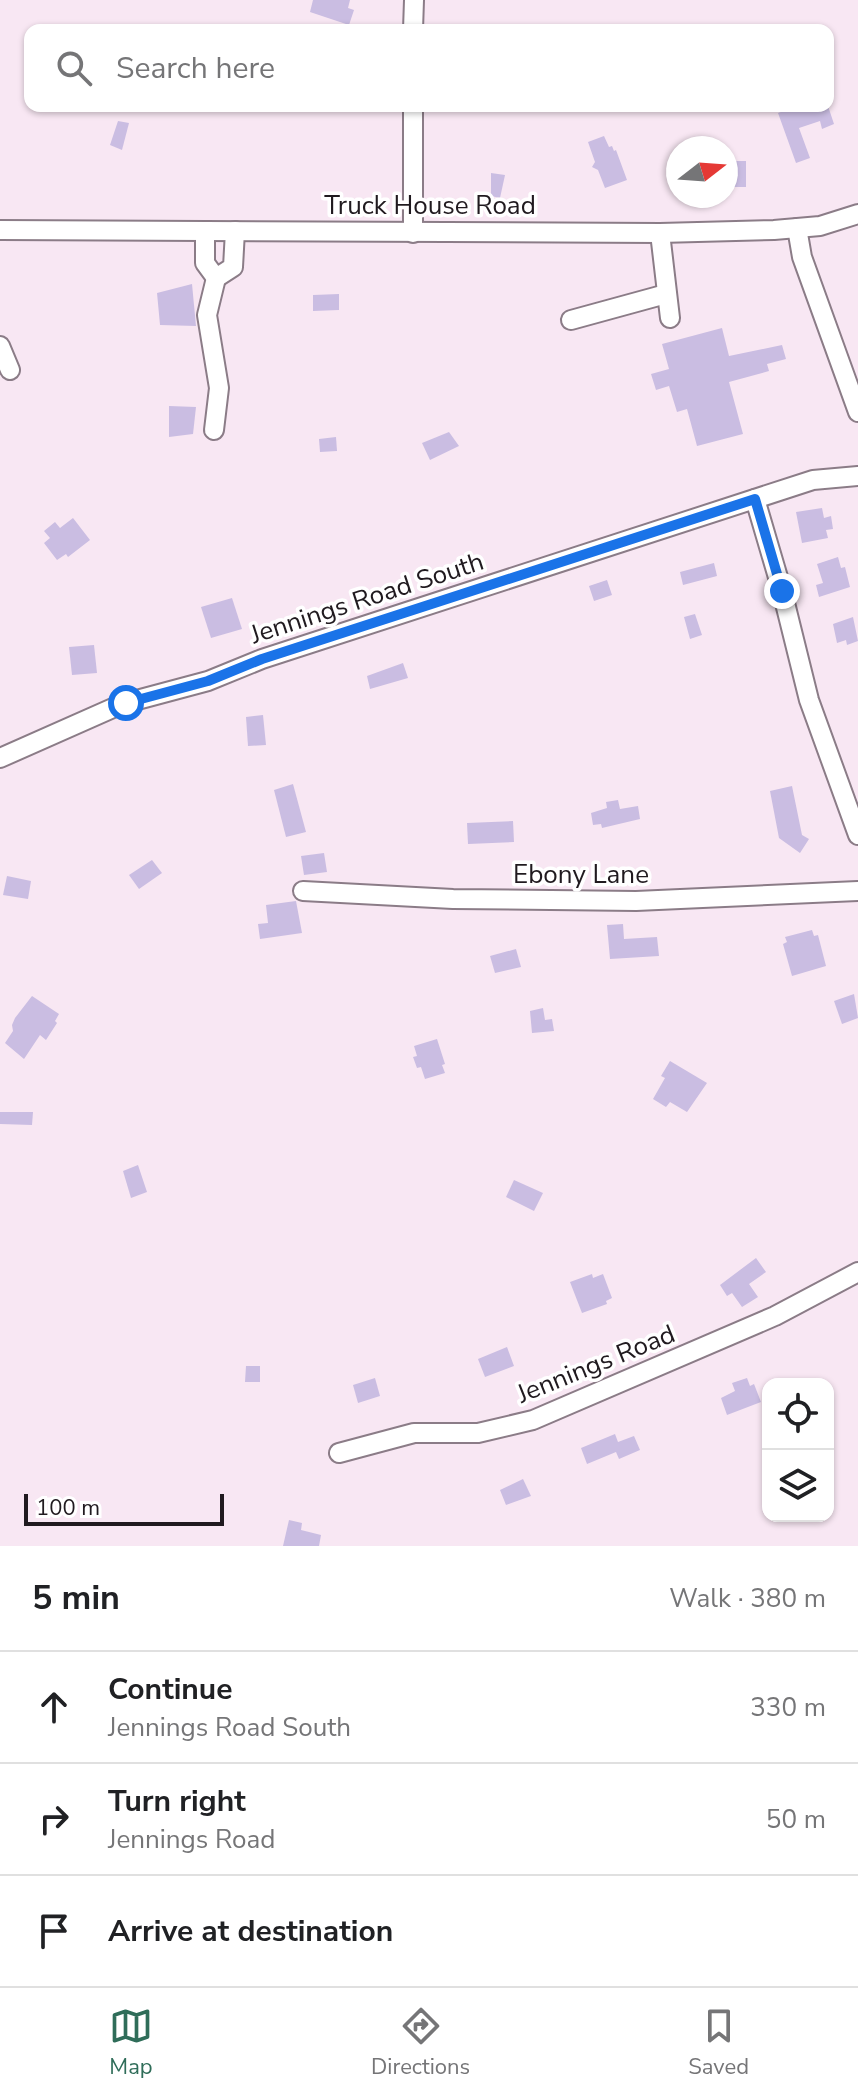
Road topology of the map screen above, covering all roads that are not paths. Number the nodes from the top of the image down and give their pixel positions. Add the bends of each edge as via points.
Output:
1 (414, 0) edge
2 (413, 24) edge
3 (413, 112) edge
4 (858, 214) edge
5 (797, 228) junction
6 (0, 230) edge
7 (205, 231) junction
8 (235, 231) junction
9 (413, 233) junction
10 (660, 233) junction
11 (216, 278) junction
12 (666, 294) junction
13 (670, 318) dead end
14 (571, 320) dead end
15 (0, 346) edge
16 (10, 370) dead end
17 (858, 412) edge
18 (214, 430) dead end
19 (858, 476) edge
20 (755, 499) junction
21 (0, 758) edge
22 (858, 835) edge
23 (303, 891) dead end
24 (858, 891) edge
25 (858, 1272) edge
26 (339, 1453) dead end

1 - 2 street
3 - 9 street
4 - 5 street, Truck House Road
5 - 10 street, Truck House Road
5 - 17 street via 802,257
6 - 7 street, Truck House Road
7 - 8 street, Truck House Road
7 - 11 street via 205,263
8 - 9 street, Truck House Road
8 - 11 street via 233,267
9 - 10 street, Truck House Road
10 - 12 street
11 - 18 street via 207,315 219,388
12 - 13 street
12 - 14 street
15 - 16 street
19 - 20 street via 813,480
20 - 21 street, Jennings Road South via 208,681 122,704
20 - 22 street via 809,700
23 - 24 street, Ebony Lane via 636,901
25 - 26 street, Jennings Road via 775,1316 533,1420 478,1433 414,1433

